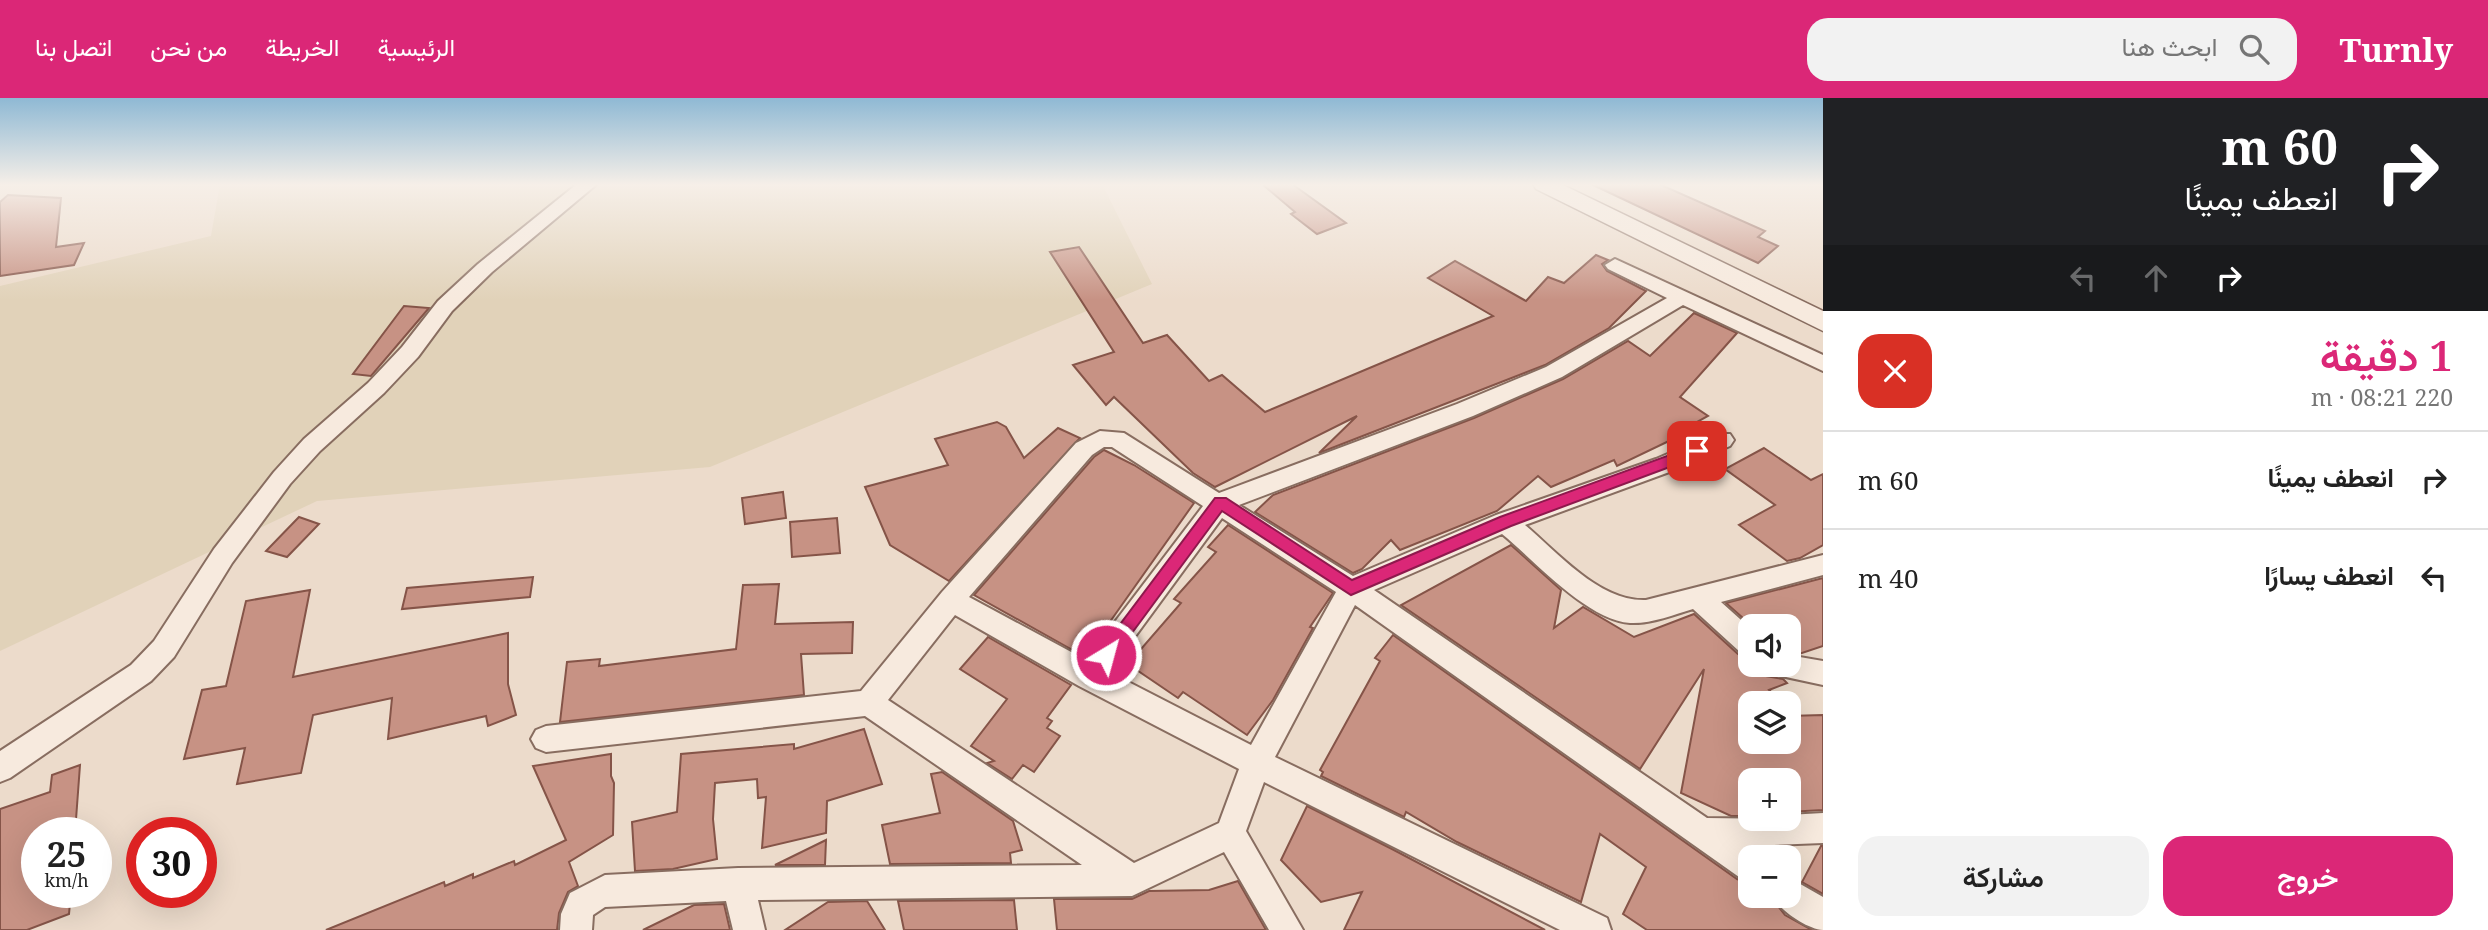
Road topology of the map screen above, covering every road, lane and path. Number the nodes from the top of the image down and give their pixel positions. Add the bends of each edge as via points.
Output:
1 (540, 223) edge
2 (1622, 223) edge
3 (1615, 265) dead end
4 (1683, 297) junction
5 (1823, 322) edge
6 (1823, 364) edge
7 (1722, 440) dead end
8 (1220, 502) junction
9 (1505, 522) junction
10 (1823, 565) edge
11 (1351, 588) junction
12 (1698, 597) junction
13 (951, 600) junction
14 (1738, 633) edge
15 (1801, 669) edge
16 (1823, 673) edge
17 (1089, 677) junction
18 (869, 703) junction
19 (546, 739) dead end
20 (1256, 764) junction
21 (0, 768) edge
22 (1823, 828) edge
23 (1230, 833) junction
24 (1703, 833) junction
25 (1738, 858) edge
26 (1132, 880) junction
27 (738, 884) junction
28 (1801, 902) edge
29 (1823, 916) edge
30 (576, 930) edge
31 (749, 930) edge
32 (1287, 930) edge
33 (1595, 930) edge

1 - 21 street via 485,268 376,387 304,453 223,556 164,649 141,673
2 - 5 street
3 - 4 street
4 - 6 street
4 - 8 street via 1554,372
7 - 9 street
8 - 11 street
8 - 13 street via 1116,439 1100,439 1084,449
8 - 17 street
9 - 11 street
9 - 12 street via 1622,611 1646,611
10 - 12 street
11 - 20 street
11 - 24 street
12 - 14 street
13 - 17 street
13 - 18 street
15 - 16 street
17 - 20 street
18 - 19 street
18 - 26 street
20 - 23 street
20 - 33 street
22 - 24 street
23 - 26 street
23 - 32 street
24 - 25 street
26 - 27 street
27 - 30 street via 605,891 581,904
27 - 31 street
28 - 29 street

